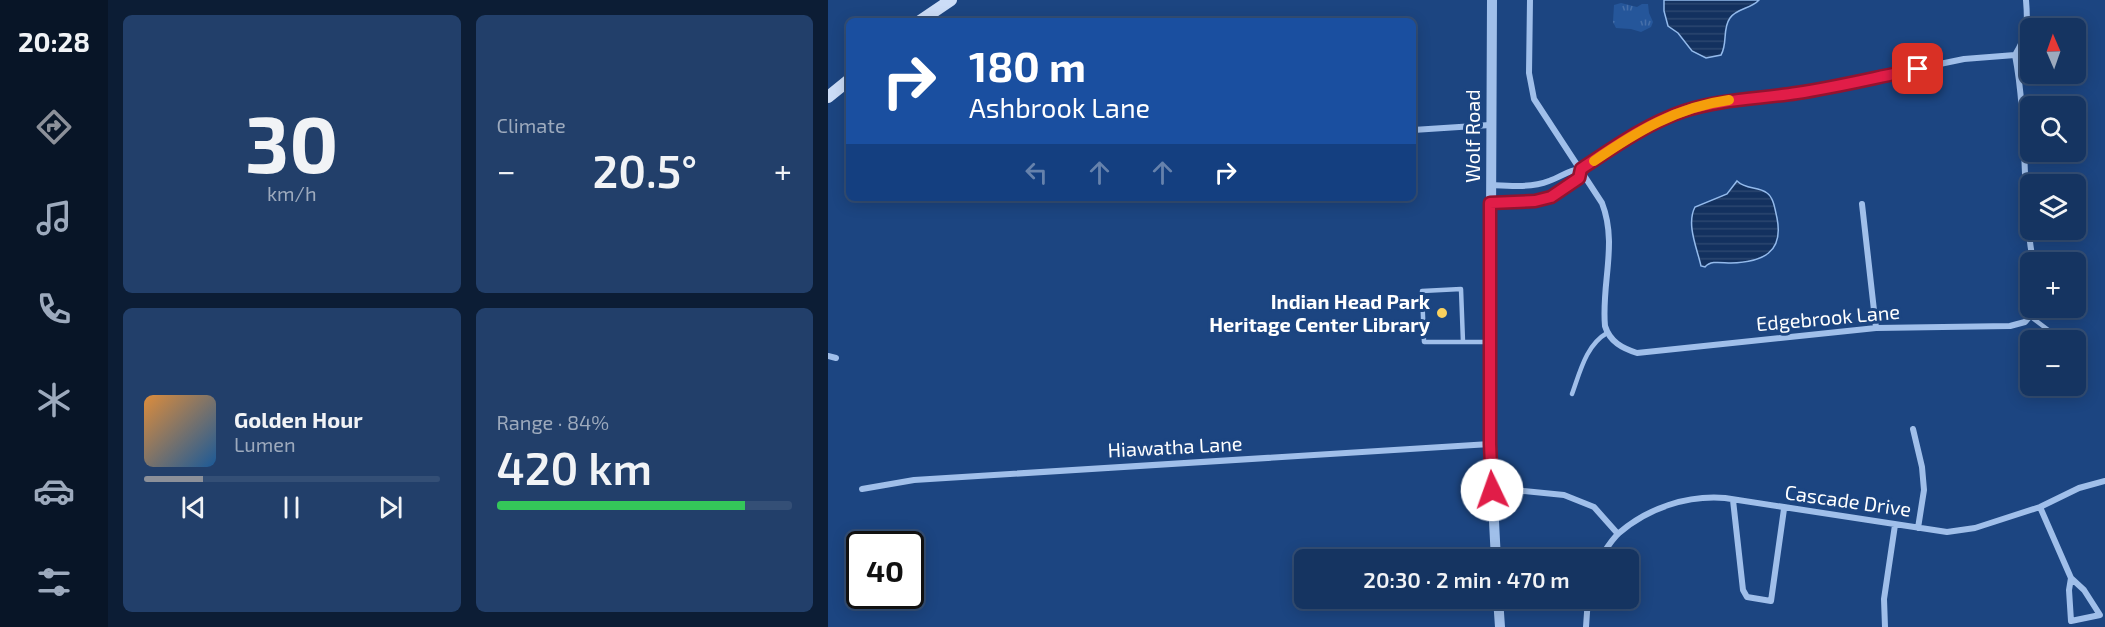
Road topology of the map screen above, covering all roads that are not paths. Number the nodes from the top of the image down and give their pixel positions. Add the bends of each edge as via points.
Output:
1 (951, 0) edge
2 (1492, 0) edge
3 (1530, 0) edge
4 (2026, 0) edge
5 (924, 18) edge
6 (2015, 55) junction
7 (846, 82) edge
8 (828, 97) edge
9 (1490, 125) junction
10 (1416, 130) edge
11 (1581, 169) junction
12 (1490, 185) junction
13 (1490, 203) junction
14 (1862, 204) dead end
15 (2031, 252) edge
16 (2030, 318) edge
17 (2032, 318) edge
18 (1876, 328) junction
19 (2048, 330) edge
20 (1607, 333) junction
21 (1463, 342) junction
22 (1491, 342) junction
23 (828, 356) edge
24 (836, 358) dead end
25 (1572, 394) dead end
26 (1913, 429) dead end
27 (1490, 444) junction
28 (2105, 481) edge
29 (862, 489) dead end
30 (1523, 491) dead end
31 (1733, 500) junction
32 (2040, 507) junction
33 (1784, 509) junction
34 (1895, 525) junction
35 (1918, 528) junction
36 (1618, 534) junction
37 (1495, 549) edge
38 (1607, 549) edge
39 (2071, 578) junction
40 (1499, 609) edge
41 (1587, 609) edge
42 (1500, 627) edge
43 (1586, 627) edge
44 (1885, 627) edge

1 - 5 main road
2 - 9 street, Wolf Road
3 - 11 street via 1529,73 1534,99
4 - 6 street via 2027,30
6 - 11 street via 1964,59 1799,93 1701,106 1650,124
6 - 15 street via 2021,89 2026,216
7 - 8 main road
9 - 10 street
9 - 12 street, Wolf Road
11 - 12 street via 1569,170 1548,182
11 - 13 street via 1579,178 1551,197
11 - 20 street via 1602,203 1609,225 1604,318
12 - 13 street, Wolf Road
13 - 22 street, Wolf Road
14 - 18 street
16 - 18 street, Edgebrook Lane via 2010,326
17 - 19 lane
18 - 20 street, Edgebrook Lane via 1637,353 1619,347
20 - 25 lane via 1598,338 1585,358
21 - 21 lane via 1461,289 1422,291 1424,342
21 - 22 lane
22 - 27 street, Wolf Road
23 - 24 street
26 - 35 street via 1924,490
27 - 29 street, Hiawatha Lane via 914,480
27 - 37 street, Wolf Road
28 - 32 street, Cascade Drive via 2079,488
30 - 36 street via 1564,495 1594,507
31 - 33 street, Cascade Drive
31 - 33 street via 1747,597 1771,601
31 - 36 street, Cascade Drive via 1701,498 1678,502 1650,513
32 - 35 street, Cascade Drive via 1976,528 1947,532
32 - 39 street
33 - 34 street, Cascade Drive
34 - 35 street, Cascade Drive
34 - 44 street via 1884,599
36 - 38 street, Cascade Drive
39 - 39 street via 2070,621 2100,615 2084,590
40 - 42 street
41 - 43 street

